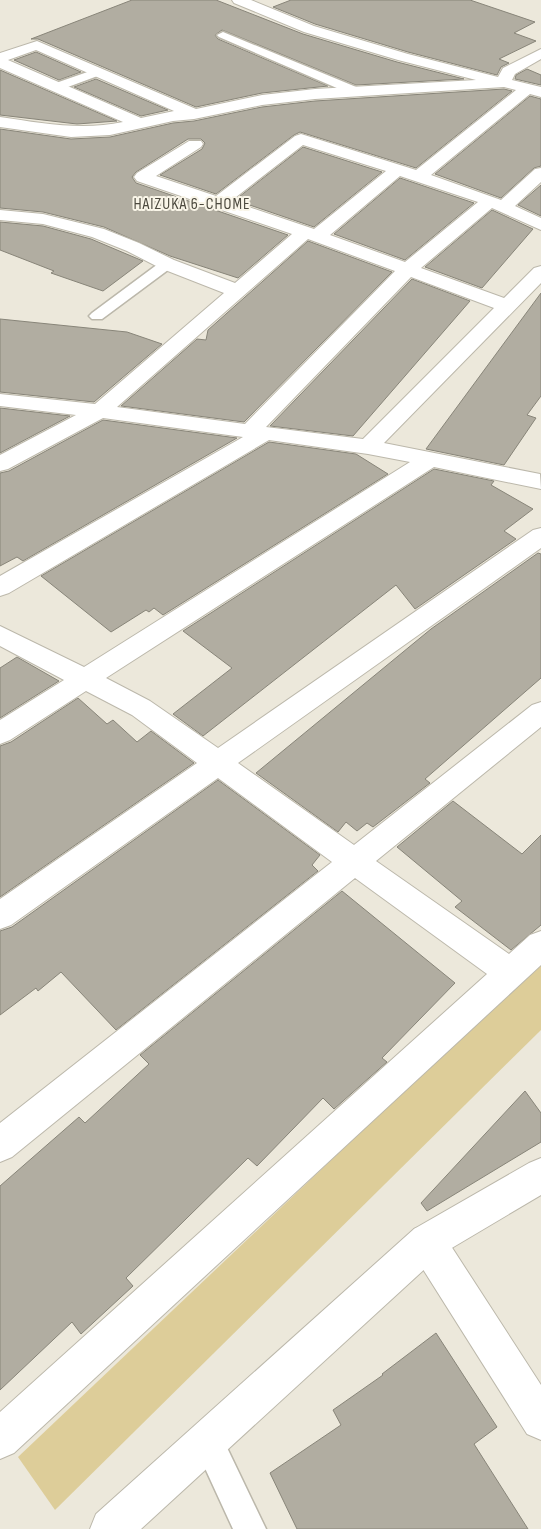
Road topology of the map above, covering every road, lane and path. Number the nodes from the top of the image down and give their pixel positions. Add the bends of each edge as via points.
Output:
1 (240, 0) edge
2 (223, 35) dead end
3 (541, 53) edge
4 (0, 58) edge
5 (0, 62) edge
6 (99, 72) junction
7 (503, 83) junction
8 (57, 87) junction
9 (534, 90) edge
10 (357, 92) junction
11 (194, 114) junction
12 (0, 122) edge
13 (141, 124) junction
14 (71, 132) junction
15 (0, 137) edge
16 (195, 144) dead end
17 (398, 168) junction
18 (541, 173) edge
19 (419, 176) junction
20 (218, 203) junction
21 (497, 204) junction
22 (0, 215) edge
23 (541, 225) edge
24 (311, 234) junction
25 (167, 264) junction
26 (408, 269) junction
27 (541, 272) edge
28 (237, 291) junction
29 (507, 306) junction
30 (97, 316) dead end
31 (0, 400) edge
32 (100, 411) junction
33 (256, 433) junction
34 (368, 448) junction
35 (431, 460) junction
36 (0, 464) edge
37 (538, 476) edge
38 (541, 536) edge
39 (0, 587) edge
40 (0, 636) edge
41 (86, 680) junction
42 (541, 712) edge
43 (0, 733) edge
44 (218, 763) junction
45 (355, 862) junction
46 (0, 916) edge
47 (541, 945) edge
48 (510, 973) junction
49 (0, 1145) edge
50 (541, 1175) edge
51 (427, 1242) junction
52 (541, 1420) edge
53 (0, 1439) edge
54 (208, 1442) junction
55 (111, 1529) edge
56 (250, 1529) edge

1 - 7 street via 309,28
2 - 10 lane
3 - 7 street via 508,71
4 - 6 street via 37,45
5 - 8 street
6 - 8 lane
6 - 11 street
7 - 9 street
7 - 10 street
8 - 13 street
9 - 19 street
10 - 11 street via 262,100
11 - 13 street
12 - 14 street
13 - 14 street
14 - 15 street via 44,137
16 - 20 street via 143,177
17 - 19 street
17 - 20 street via 301,139
17 - 24 street
18 - 21 street
19 - 21 street
20 - 24 street
21 - 23 street
21 - 26 street
22 - 25 street via 43,219 98,233
24 - 26 street
24 - 28 street
25 - 28 street
25 - 30 lane
26 - 29 street
26 - 33 street
27 - 29 street
28 - 32 street
29 - 34 street
31 - 32 street
32 - 33 street
32 - 36 street
33 - 34 street
33 - 39 street
34 - 35 street
35 - 37 street
35 - 41 street
38 - 44 street
40 - 41 street
41 - 43 street
41 - 44 street via 141,708
42 - 45 street
44 - 45 street
44 - 46 street
45 - 48 street
45 - 49 street
47 - 48 street
48 - 53 street
50 - 51 street
51 - 52 street
51 - 54 street
54 - 55 street
54 - 56 lane

